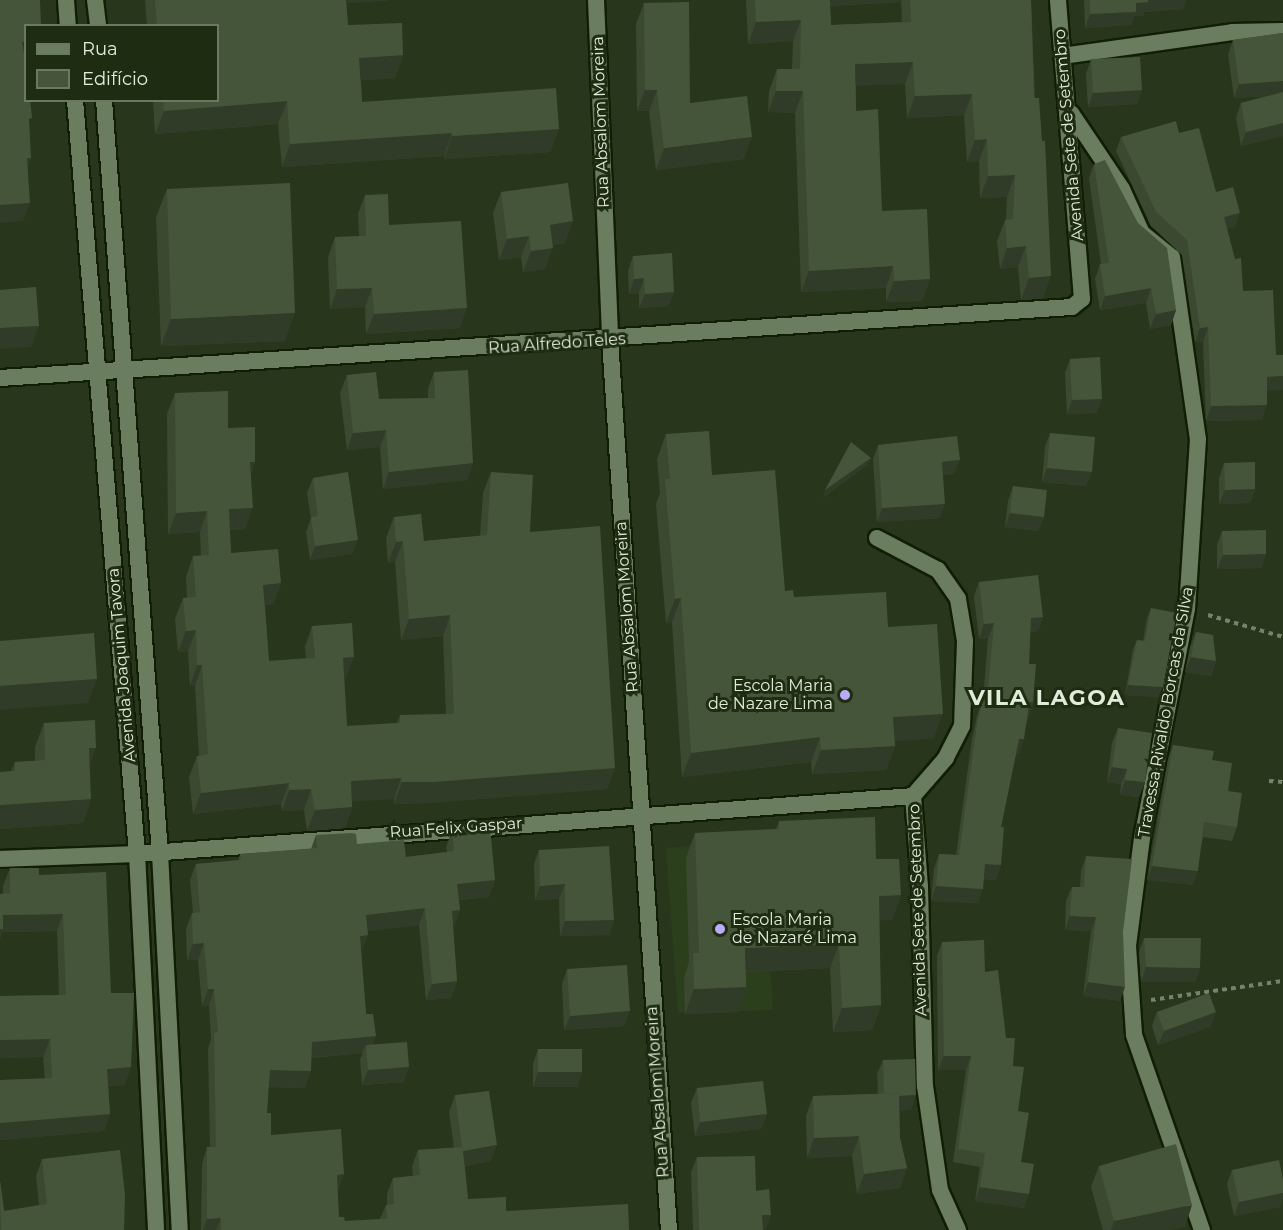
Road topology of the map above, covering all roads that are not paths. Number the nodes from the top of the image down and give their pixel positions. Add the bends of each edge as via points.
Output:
1 (66, 0) edge
2 (95, 0) edge
3 (596, 0) edge
4 (1058, 0) edge
5 (68, 24) edge
6 (98, 24) edge
7 (1283, 31) edge
8 (1062, 56) junction
9 (75, 102) edge
10 (104, 102) edge
11 (1069, 110) junction
12 (1080, 270) joint
13 (610, 340) junction
14 (98, 372) junction
15 (126, 372) junction
16 (0, 378) edge
17 (877, 538) dead end
18 (913, 796) junction
19 (641, 813) junction
20 (160, 852) junction
21 (137, 854) junction
22 (0, 859) edge
23 (665, 1213) junction
24 (156, 1230) edge
25 (180, 1230) edge
26 (660, 1230) edge
27 (669, 1230) edge
28 (958, 1230) edge
29 (1202, 1230) edge

1 - 5 street
2 - 6 street
3 - 13 street, Rua Absalom Moreira
4 - 8 street, Avenida Sete de Setembro
7 - 8 street via 1232,32
8 - 11 street, Avenida Sete de Setembro
9 - 14 street, Avenida Joaquim Tavora
10 - 15 street, Avenida Joaquim Tavora
11 - 12 street, Avenida Sete de Setembro
11 - 29 street, Travessa Rivaldo Borcas da Silva via 1122,189 1142,233 1172,257 1198,439 1187,609 1143,838 1128,946 1134,1035
12 - 13 street, Rua Alfredo Teles via 1082,299 1072,307
13 - 15 street, Rua Alfredo Teles
13 - 19 street, Rua Absalom Moreira
14 - 15 street, Rua Alfredo Teles
14 - 16 street, Rua Alfredo Teles
14 - 21 street, Avenida Joaquim Tavora
15 - 20 street, Avenida Joaquim Tavora
17 - 18 street, Avenida Sete de Setembro via 938,570 958,599 964,641 962,726 940,765
18 - 19 street, Rua Felix Gaspar
18 - 28 street, Avenida Sete de Setembro via 930,1131 940,1190
19 - 20 street, Rua Felix Gaspar
19 - 23 street, Rua Absalom Moreira
20 - 21 street, Rua Felix Gaspar
20 - 25 street, Avenida Joaquim Tavora
21 - 22 street, Rua Felix Gaspar
21 - 24 street, Avenida Joaquim Tavora
23 - 26 street
23 - 27 street

